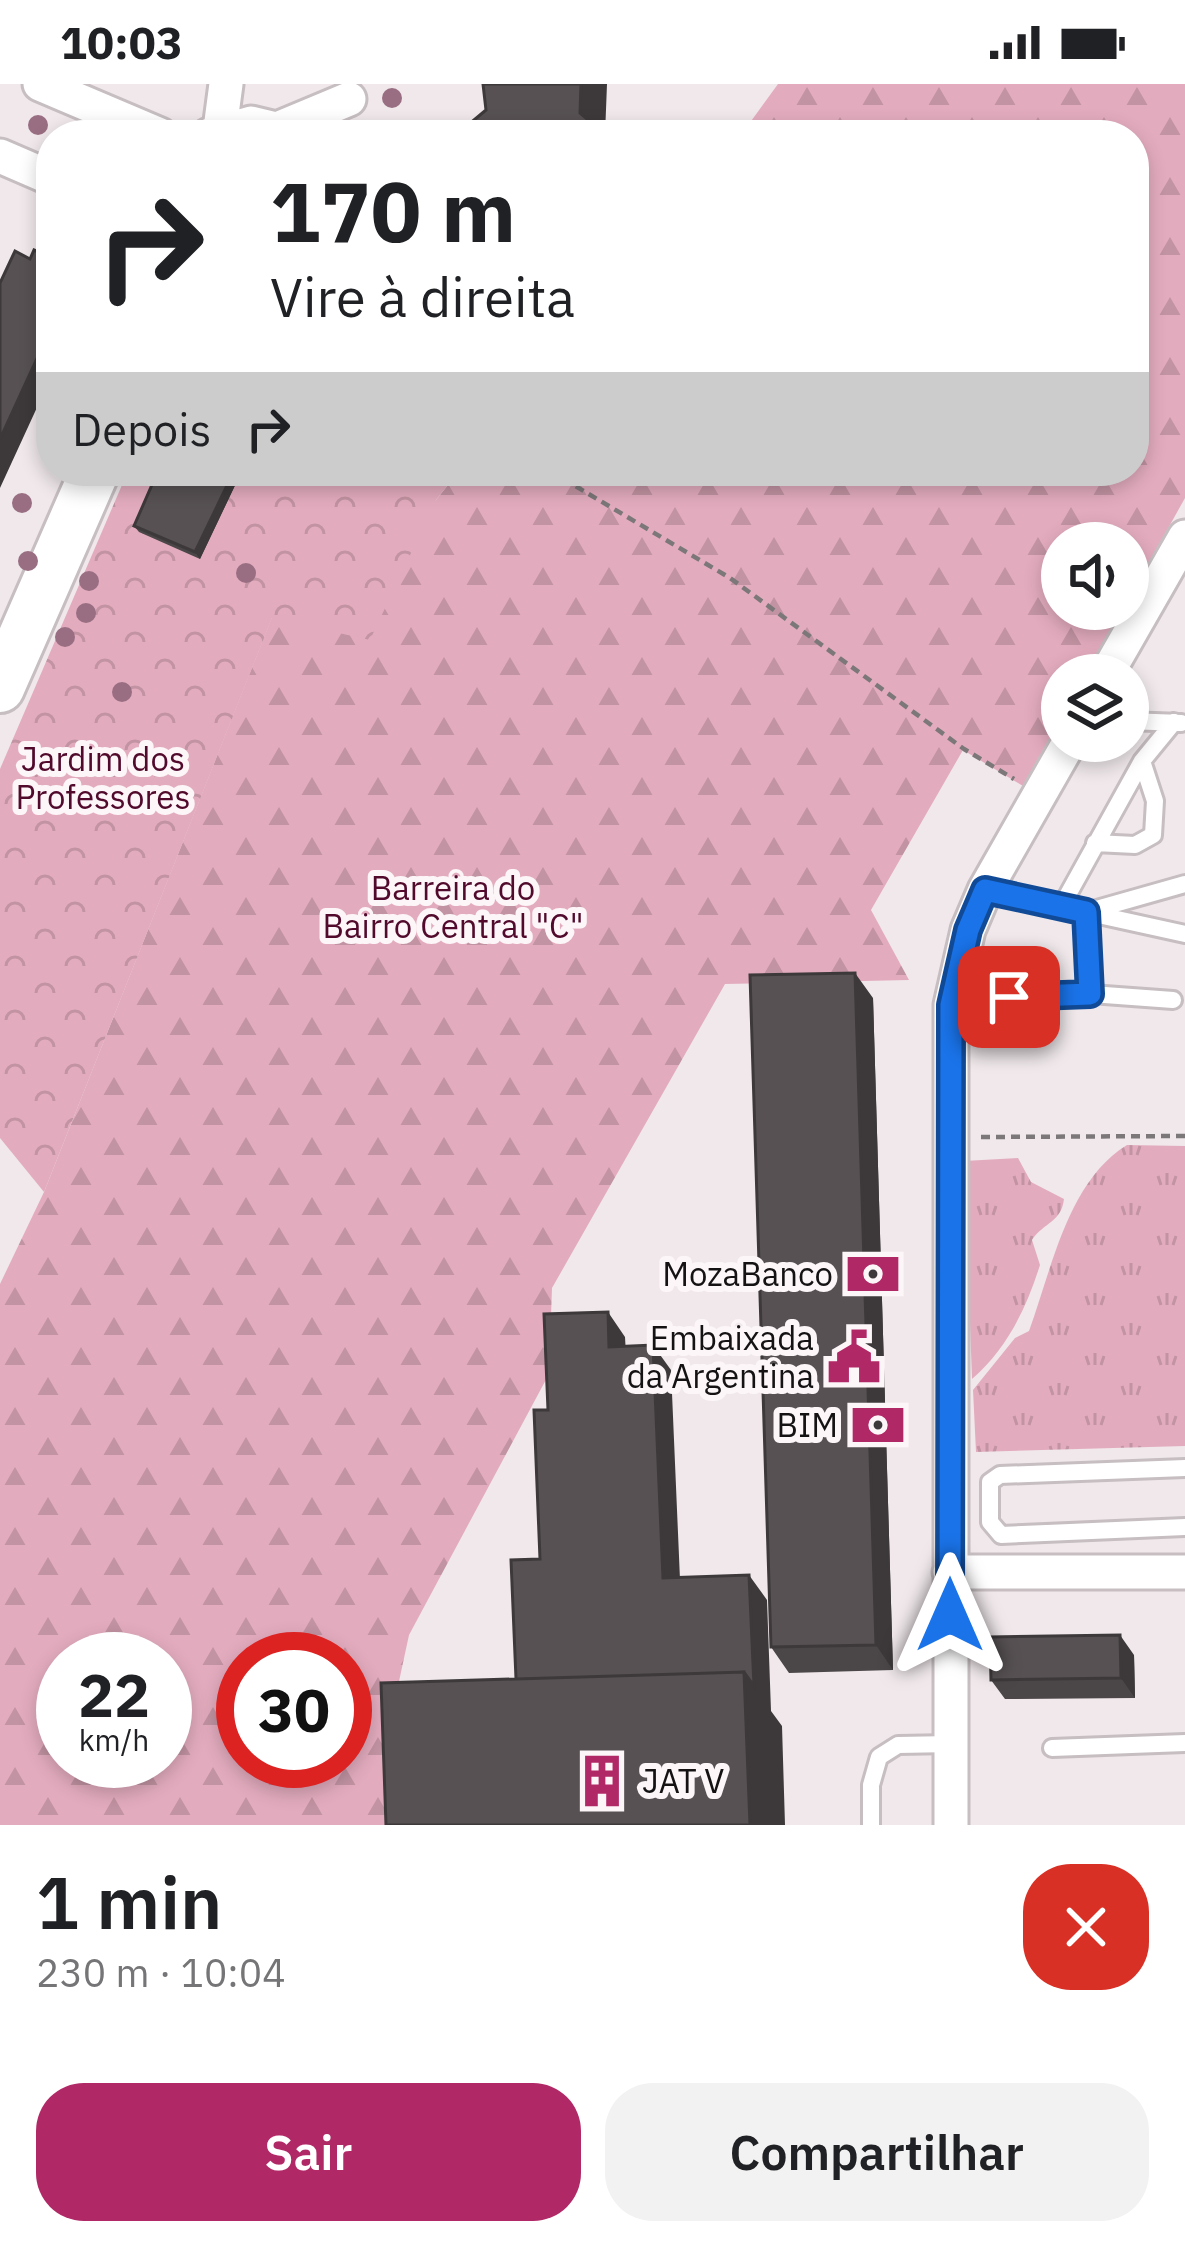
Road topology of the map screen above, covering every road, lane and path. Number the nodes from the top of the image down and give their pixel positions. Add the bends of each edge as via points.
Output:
1 (40, 84) edge
2 (226, 84) edge
3 (357, 92) edge
4 (127, 120) edge
5 (218, 120) edge
6 (310, 120) edge
7 (343, 120) edge
8 (0, 156) edge
9 (36, 172) edge
10 (88, 486) edge
11 (575, 486) edge
12 (1185, 537) edge
13 (1118, 654) edge
14 (0, 688) edge
15 (1149, 721) edge
16 (1179, 722) edge
17 (1149, 754) edge
18 (991, 760) dead end
19 (1058, 762) edge
20 (1141, 762) edge
21 (1142, 762) edge
22 (1095, 842) junction
23 (1185, 884) edge
24 (985, 890) junction
25 (1061, 907) junction
26 (1086, 912) junction
27 (1185, 934) edge
28 (1090, 994) junction
29 (1009, 997) dead end
30 (1173, 1000) dead end
31 (1185, 1136) edge
32 (949, 1137) junction
33 (1185, 1468) edge
34 (1185, 1526) edge
35 (950, 1572) junction
36 (1185, 1572) edge
37 (1185, 1743) edge
38 (950, 1744) junction
39 (1052, 1748) dead end
40 (872, 1825) edge
41 (951, 1825) edge

1 - 4 street
2 - 5 street
3 - 6 street
3 - 7 street
8 - 9 street
10 - 14 main road
11 - 18 path via 730,578 964,749
12 - 13 street
15 - 16 lane
16 - 17 lane
19 - 24 street
20 - 22 lane
21 - 22 lane via 1155,801 1153,835 1135,845
22 - 25 lane
23 - 26 lane
24 - 25 lane
24 - 32 street via 951,1005
25 - 26 lane
26 - 27 lane
26 - 28 lane
28 - 29 lane
28 - 30 lane
31 - 32 path
32 - 35 street
33 - 34 lane via 1000,1474 990,1482 990,1522 1001,1535
35 - 36 street
35 - 38 street
37 - 39 lane
38 - 40 lane via 898,1745 879,1757
38 - 41 street

